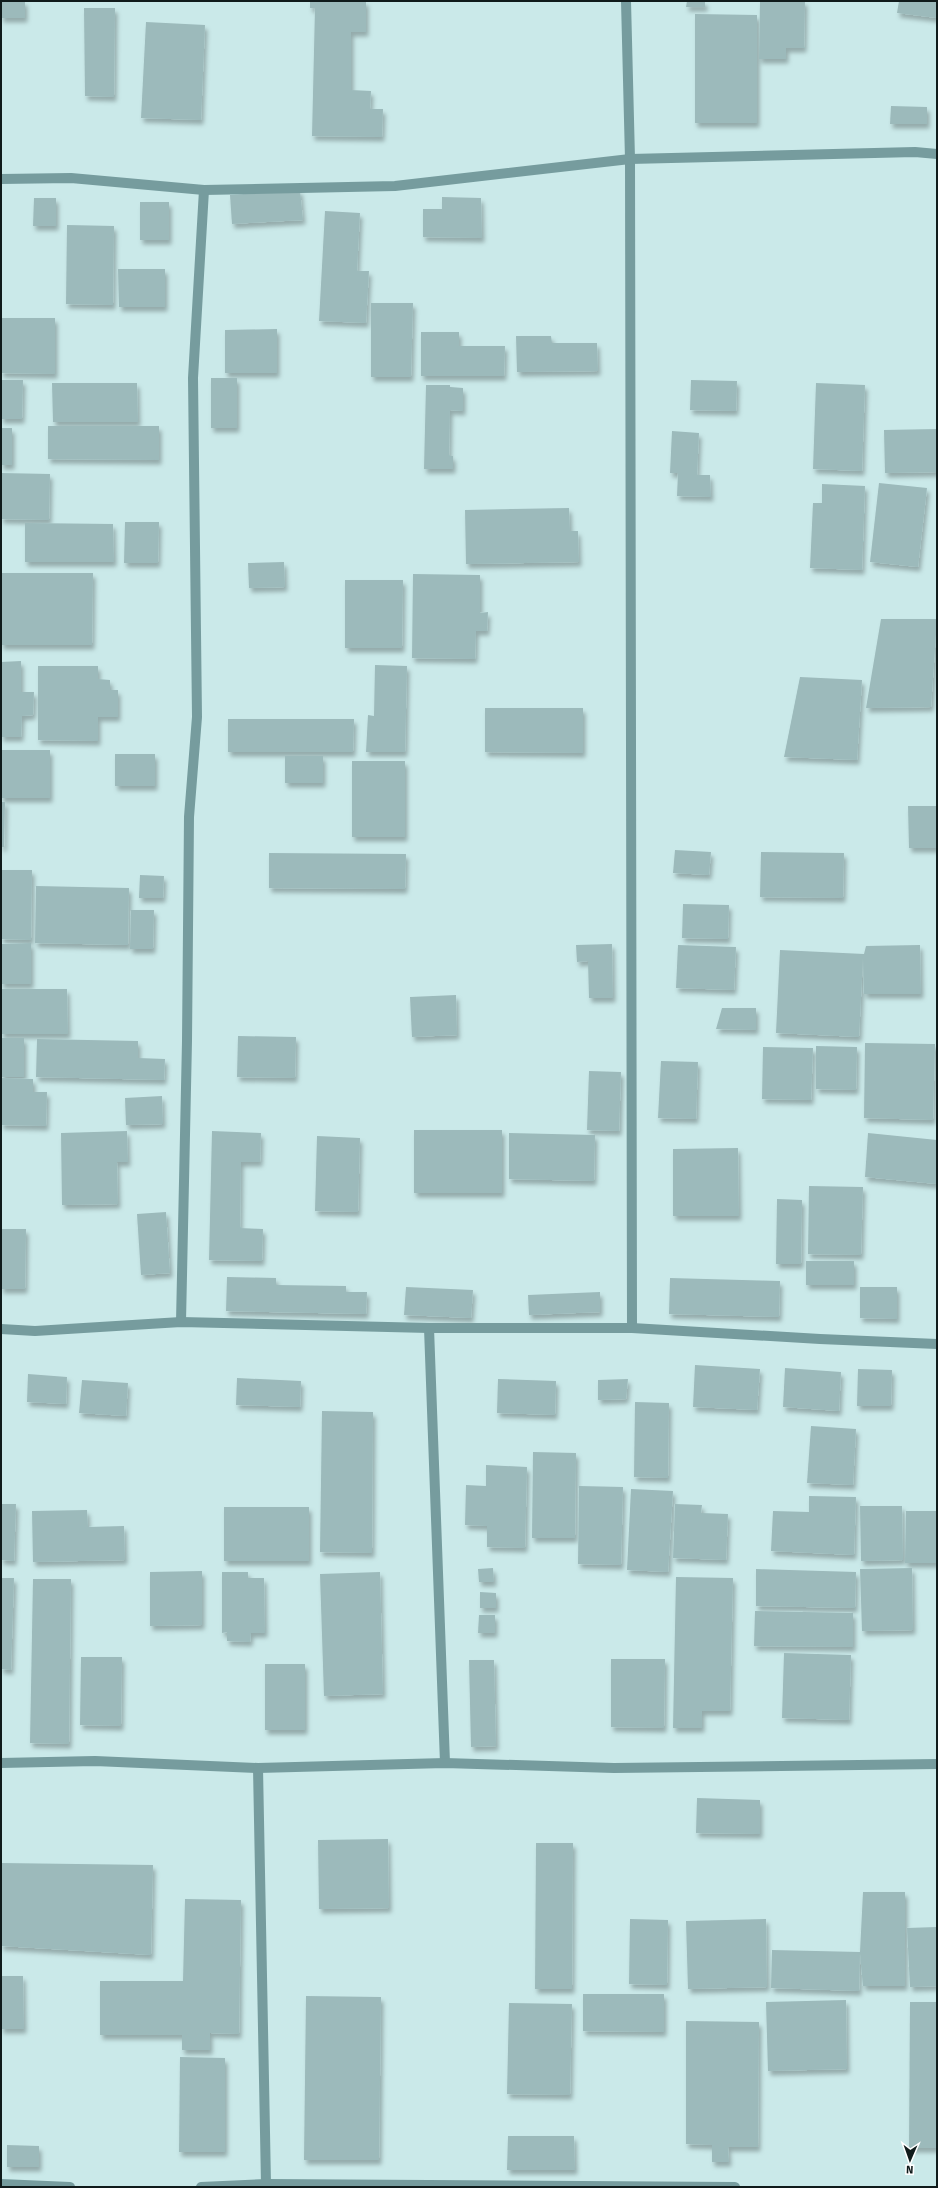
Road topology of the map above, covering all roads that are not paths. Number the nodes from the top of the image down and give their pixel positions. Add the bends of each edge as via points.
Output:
1 (626, 1) edge
2 (937, 154) edge
3 (630, 159) junction
4 (1, 179) edge
5 (204, 190) junction
6 (181, 1322) junction
7 (429, 1328) junction
8 (632, 1328) junction
9 (1, 1329) edge
10 (937, 1344) edge
11 (1, 1763) edge
12 (445, 1764) junction
13 (937, 1764) edge
14 (258, 1768) junction
15 (1, 2184) edge
16 (266, 2184) junction
17 (70, 2187) edge
18 (201, 2187) edge
19 (735, 2187) edge

1 - 3 street
2 - 3 street via 915,152
3 - 5 street via 394,186
3 - 8 street
4 - 5 street via 71,178
5 - 6 street via 193,378 196,717 189,817 188,1041
6 - 7 street
6 - 9 street via 35,1331
7 - 8 street
7 - 12 street
8 - 10 street
11 - 14 street via 95,1761
12 - 13 street via 614,1768
12 - 14 street
14 - 16 street
15 - 17 street
16 - 18 street
16 - 19 street

